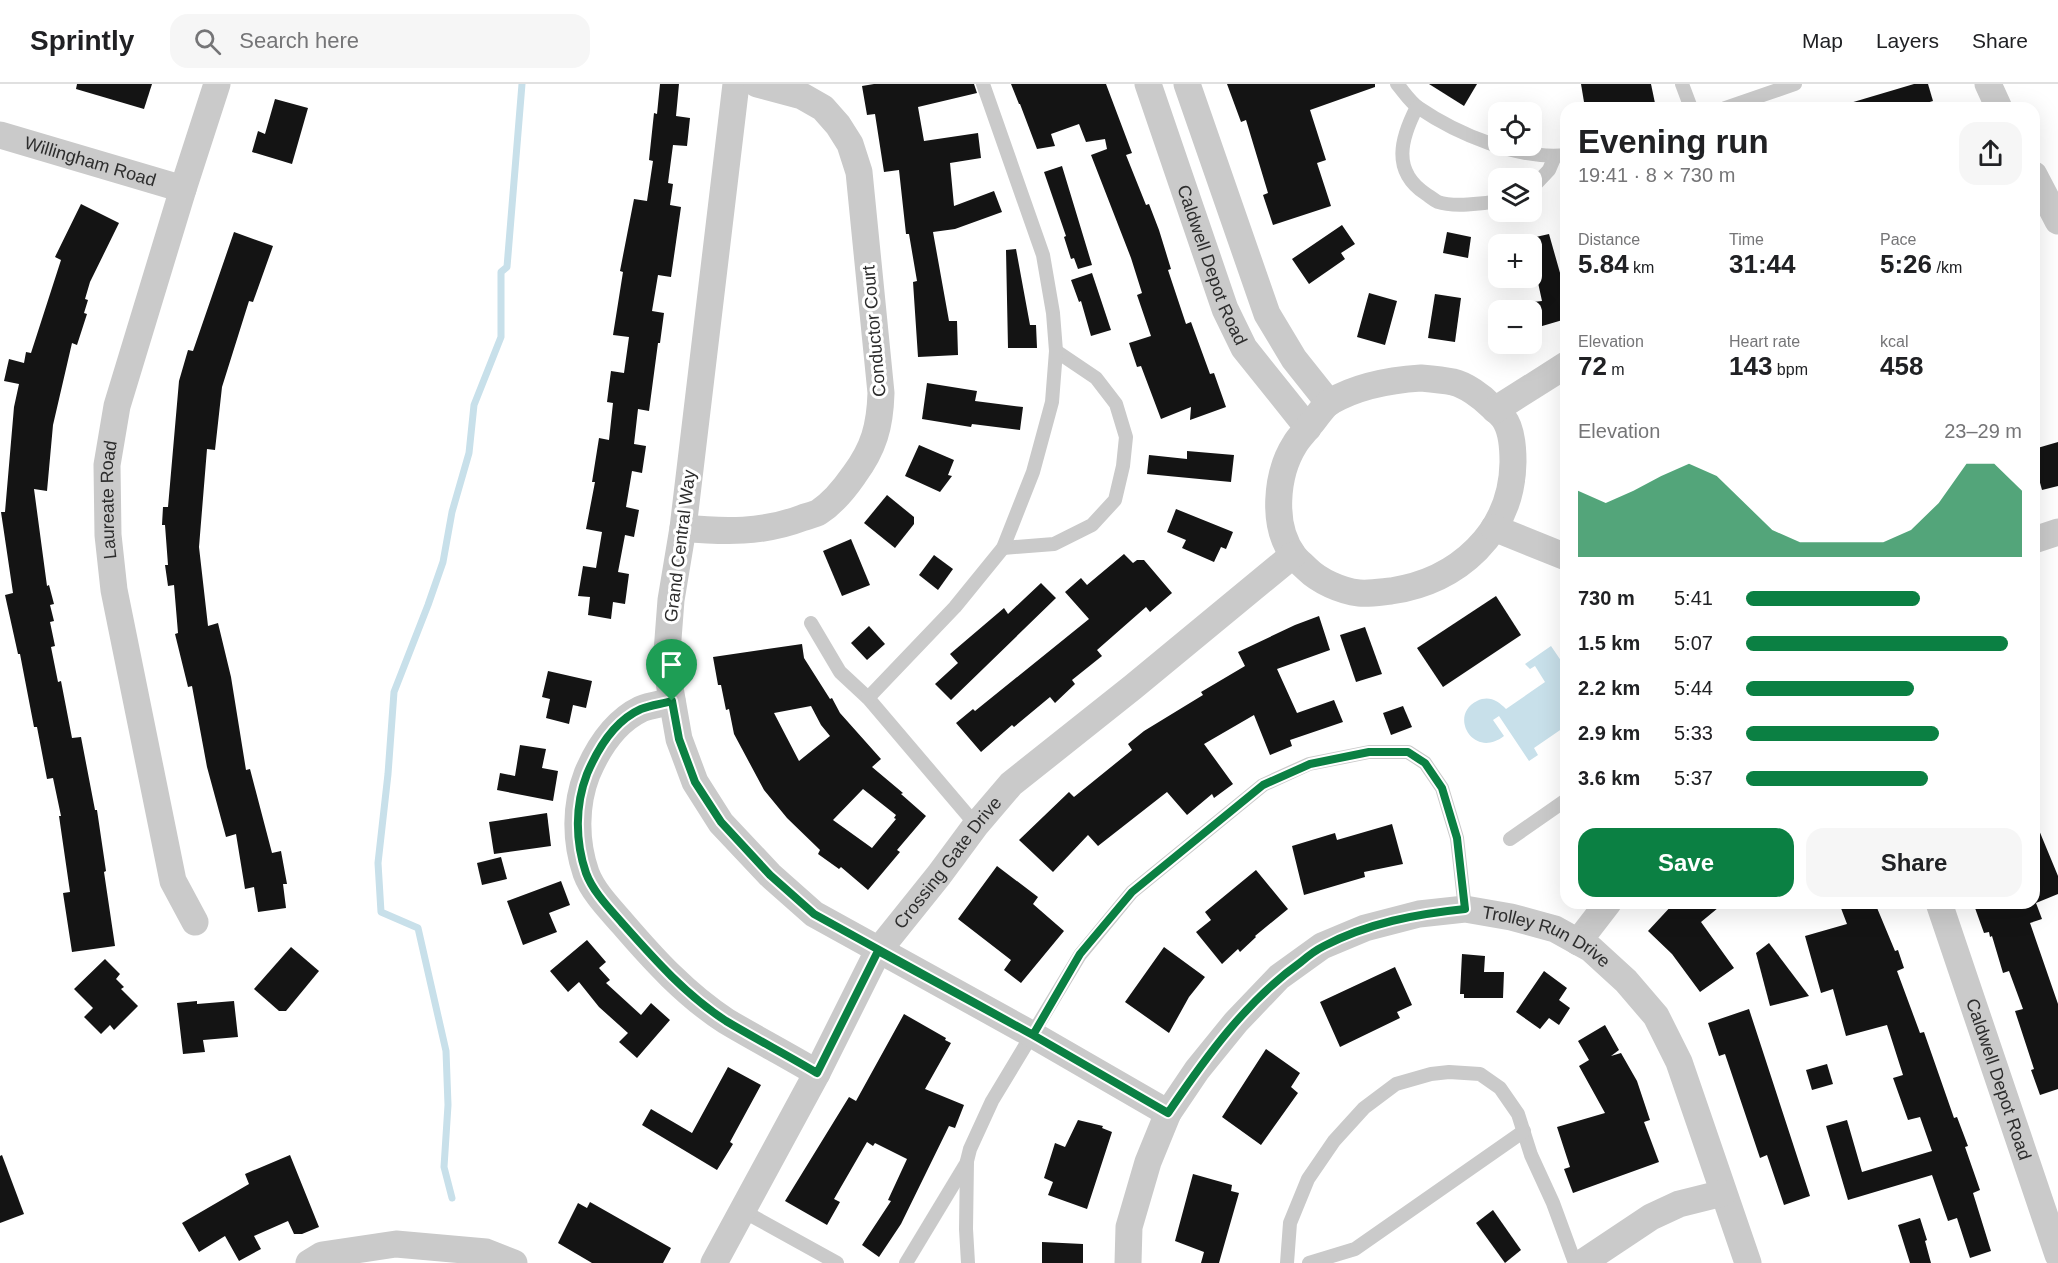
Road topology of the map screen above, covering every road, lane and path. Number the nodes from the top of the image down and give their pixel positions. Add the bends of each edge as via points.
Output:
1 (217, 84) edge
2 (736, 84) edge
3 (757, 84) edge
4 (983, 84) edge
5 (1148, 84) edge
6 (1186, 84) edge
7 (1397, 84) edge
8 (1682, 84) edge
9 (1795, 84) edge
10 (1988, 84) edge
11 (1689, 102) edge
12 (1742, 102) edge
13 (1996, 102) edge
14 (1417, 107) junction
15 (0, 135) edge
16 (1560, 155) edge
17 (1560, 156) edge
18 (1542, 177) edge
19 (183, 189) junction
20 (2040, 190) edge
21 (1488, 203) edge
22 (2058, 221) edge
23 (1056, 351) junction
24 (1560, 369) edge
25 (1329, 403) junction
26 (1495, 410) junction
27 (1308, 428) junction
28 (683, 528) junction
29 (1494, 528) junction
30 (2058, 532) edge
31 (2040, 538) edge
32 (1003, 548) junction
33 (1293, 555) junction
34 (1560, 555) edge
35 (811, 623) dead end
36 (868, 698) junction
37 (672, 701) junction
38 (1560, 804) edge
39 (976, 825) junction
40 (1510, 839) dead end
41 (1465, 909) junction
42 (1603, 909) edge
43 (1941, 909) edge
44 (195, 922) dead end
45 (1578, 942) junction
46 (878, 951) junction
47 (1033, 1035) junction
48 (817, 1073) junction
49 (1168, 1113) junction
50 (1524, 1131) junction
51 (967, 1161) junction
52 (1723, 1193) junction
53 (743, 1210) junction
54 (2058, 1255) edge
55 (309, 1263) edge
56 (514, 1263) edge
57 (714, 1263) edge
58 (837, 1263) edge
59 (906, 1263) edge
60 (968, 1263) edge
61 (1128, 1263) edge
62 (1287, 1263) edge
63 (1309, 1263) edge
64 (1575, 1263) edge
65 (1582, 1263) edge
66 (1748, 1263) edge

1 - 19 street, Laureate Road
2 - 28 street, Grand Central Way
3 - 28 street, Conductor Court via 802,96 823,108 850,144 859,172 865,223 880,418 860,468 820,512 783,526 753,531
4 - 23 lane via 1043,255
5 - 27 street, Caldwell Depot Road via 1225,309 1244,348
6 - 25 street, Caldwell Depot Road via 1267,314 1294,359
7 - 14 lane
8 - 11 lane
9 - 12 lane
10 - 13 street
14 - 16 lane via 1460,131 1510,150
14 - 21 lane via 1406,128 1402,150 1404,167 1414,186 1438,202
15 - 19 street, Willingham Road
17 - 18 lane
19 - 44 street, Laureate Road via 117,406 107,477 114,590 129,672 173,881
20 - 22 street
23 - 32 lane via 1052,402 1037,460
23 - 32 lane via 1096,378 1116,404 1126,437 1124,466 1115,500 1092,525 1054,544
24 - 26 street
25 - 26 street via 1394,380 1421,378 1455,382
25 - 27 street
26 - 29 street via 1506,422 1513,449 1513,478
27 - 33 street via 1295,444 1280,487 1279,513
28 - 37 street, Grand Central Way via 666,664
29 - 33 street via 1478,550 1454,568 1431,581 1384,592 1358,593 1333,586 1314,576
29 - 34 street
30 - 31 street
32 - 36 lane via 955,607
33 - 39 street, Crossing Gate Drive via 1011,784
35 - 36 lane via 840,672
36 - 39 lane
37 - 46 street, Grand Central Way via 679,739 695,782 721,822 770,875 814,914
37 - 48 street via 631,715 614,729 590,767 582,788 578,819 587,875 606,905 686,992
38 - 40 lane
39 - 46 street, Crossing Gate Drive
41 - 45 street, Trolley Run Drive via 1555,929
41 - 47 lane via 1457,838 1442,788 1425,763 1408,752 1369,752 1310,764 1263,785 1132,892 1080,954
41 - 49 street, Trolley Run Drive via 1419,914 1365,928 1322,946 1279,977 1236,1022
42 - 45 street
43 - 54 street, Caldwell Depot Road
45 - 52 street, Trolley Run Drive via 1626,981 1656,1016 1679,1062
46 - 47 street, Grand Central Way
46 - 48 street, Crossing Gate Drive
47 - 49 street, Grand Central Way
47 - 51 lane via 992,1101
48 - 53 street, Crossing Gate Drive
49 - 61 street, Trolley Run Drive via 1148,1162 1129,1227
50 - 62 lane via 1518,1114 1500,1088 1480,1074 1431,1074 1396,1084 1364,1108 1334,1141 1308,1179 1290,1222
50 - 63 lane via 1355,1249
50 - 64 lane
51 - 59 lane
51 - 60 lane
52 - 65 street via 1679,1204 1651,1217
52 - 66 street, Trolley Run Drive
53 - 57 street, Crossing Gate Drive
53 - 58 lane
55 - 56 street via 322,1255 396,1244 486,1252

